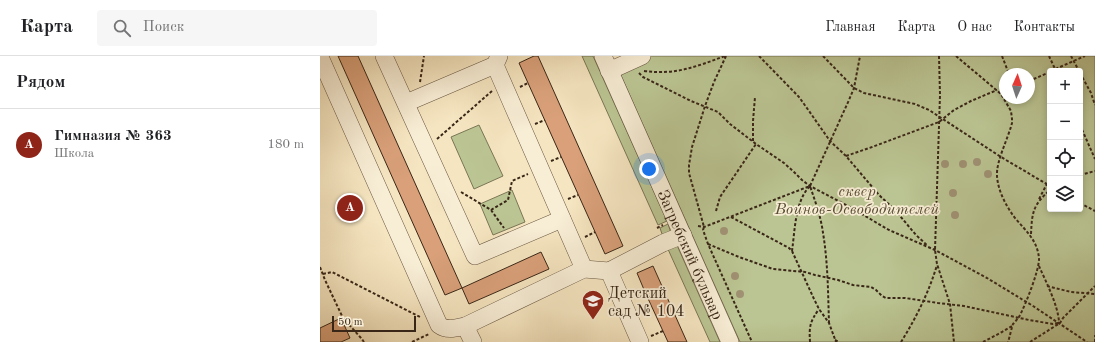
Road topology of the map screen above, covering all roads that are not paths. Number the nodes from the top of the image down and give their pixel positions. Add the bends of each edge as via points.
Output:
1 (384, 56) edge
2 (642, 56) edge
3 (320, 57) edge
4 (497, 61) edge
5 (606, 63) edge
6 (406, 103) junction
7 (562, 219) junction
8 (683, 235) junction
9 (584, 269) junction
10 (609, 271) junction
11 (465, 326) junction
12 (444, 331) edge
13 (472, 342) edge
14 (640, 342) edge
15 (730, 342) edge

1 - 6 street
2 - 5 street
3 - 12 street
4 - 6 street via 459,84
4 - 7 street via 502,81
5 - 8 street, Загребский бульвар
6 - 7 street via 475,256
7 - 9 street
8 - 10 street
8 - 15 street, Загребский бульвар
9 - 10 street
9 - 11 street
10 - 14 street
11 - 12 street
11 - 13 street

